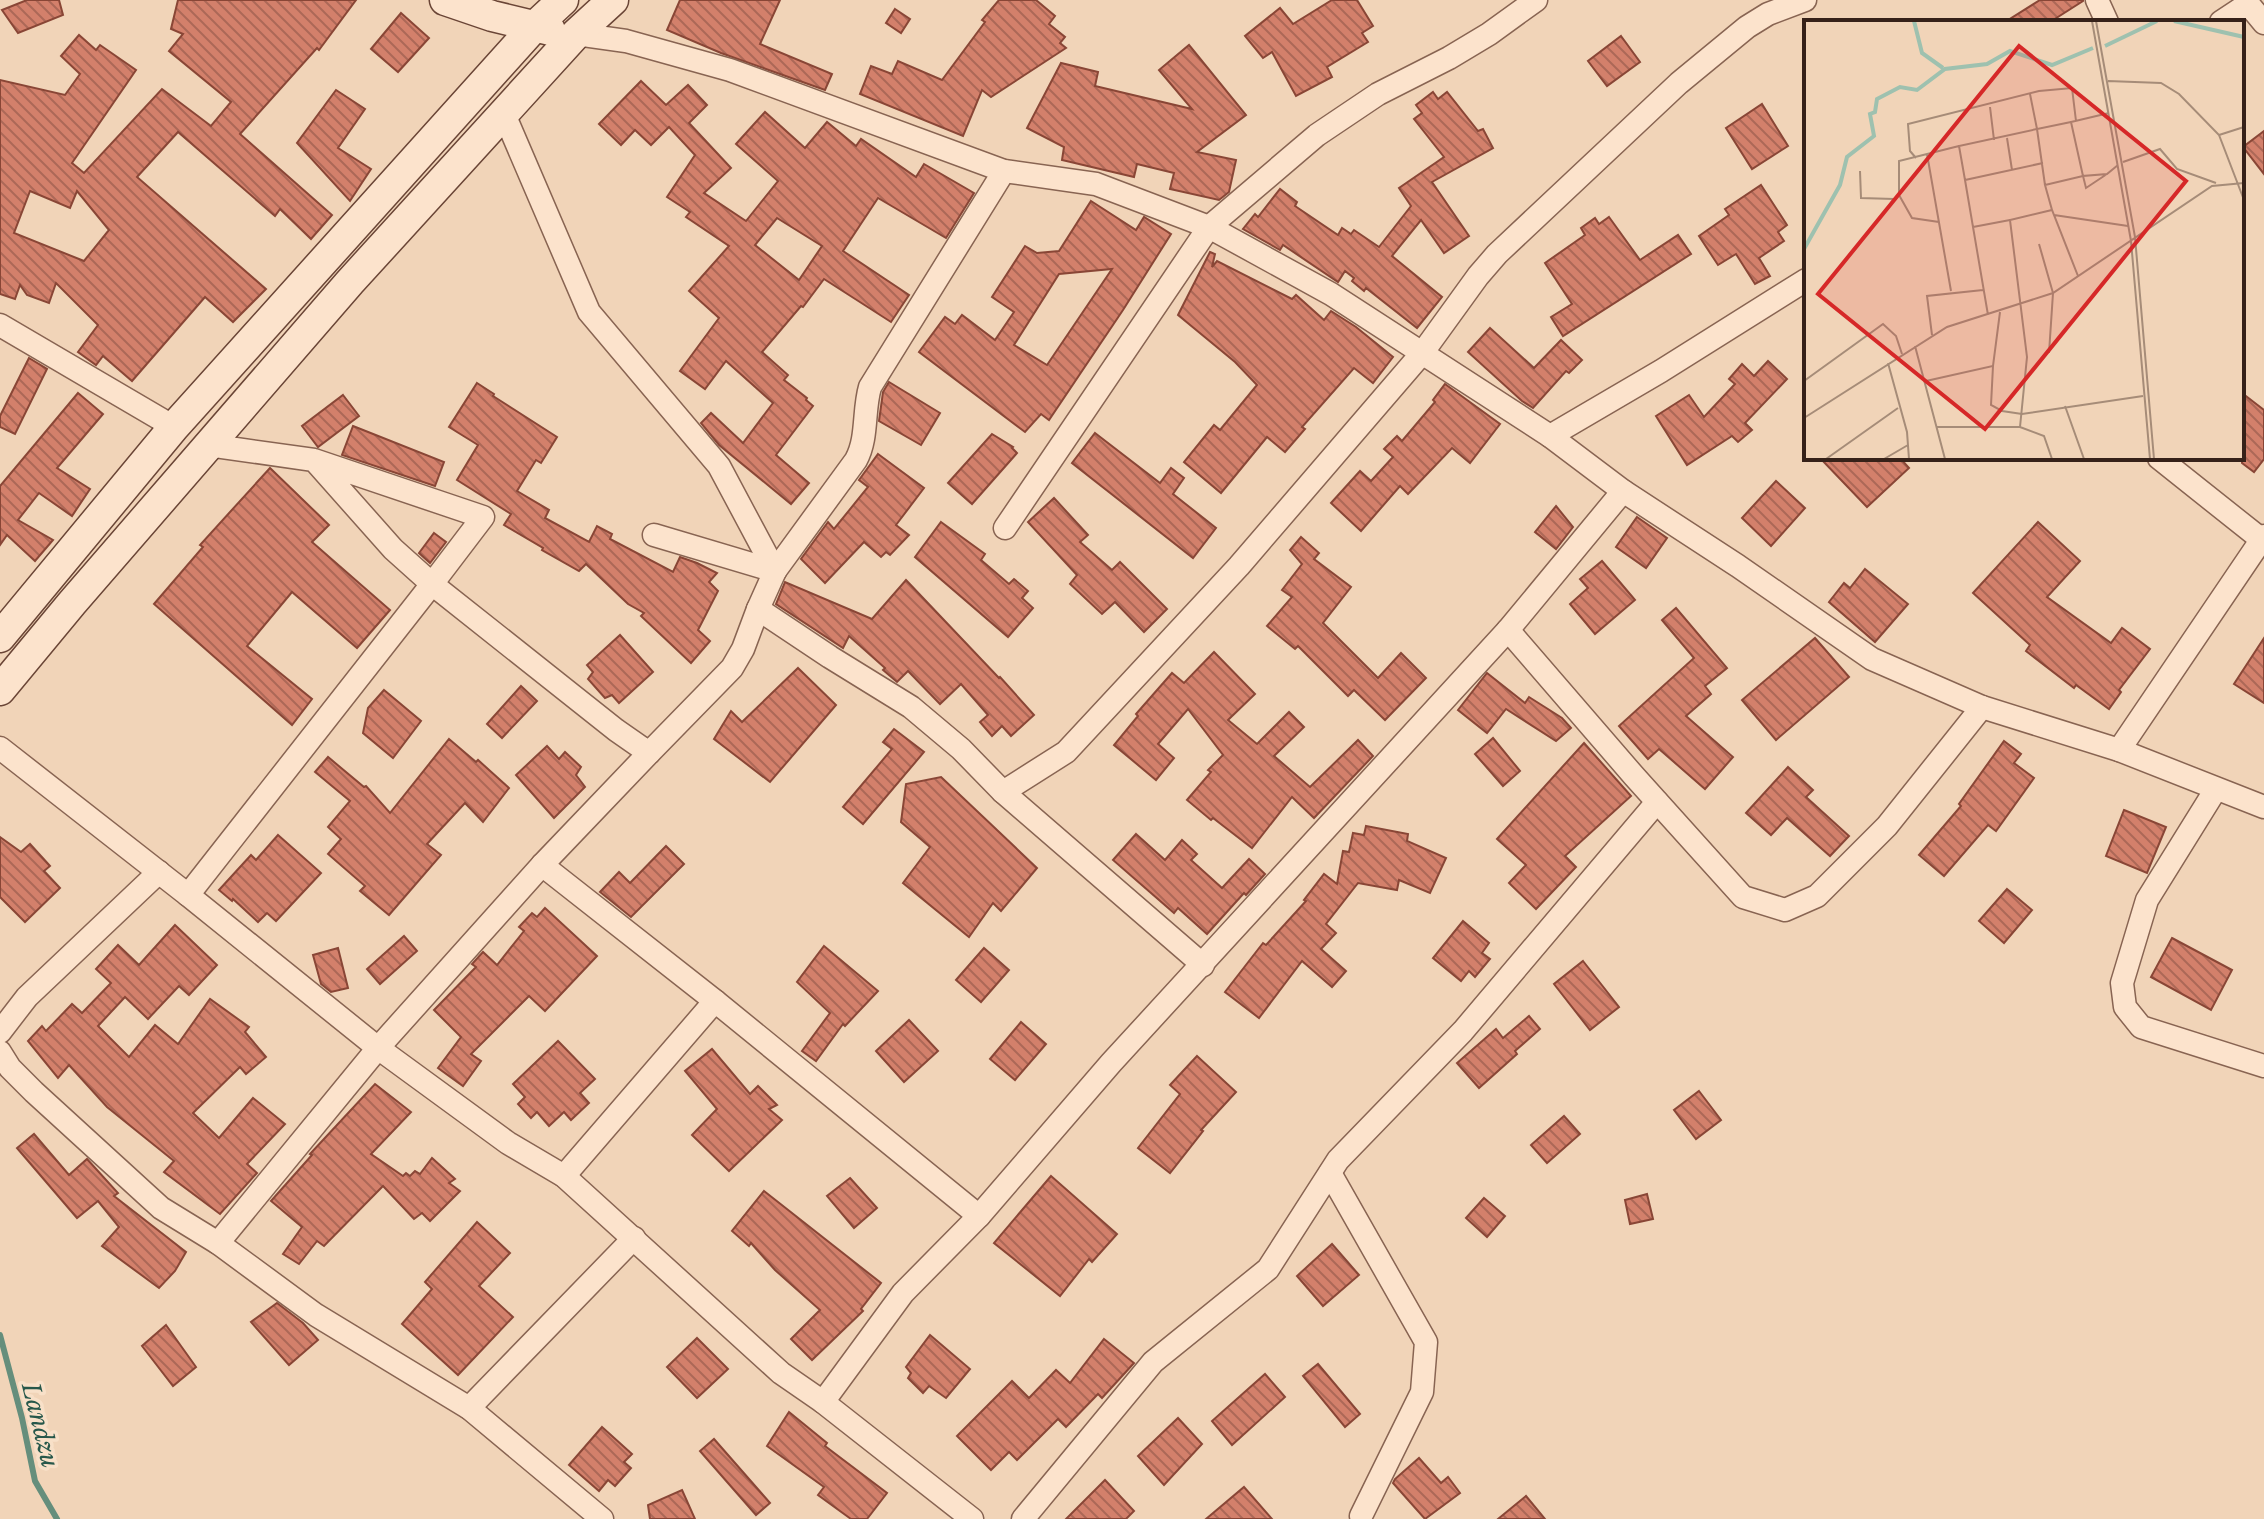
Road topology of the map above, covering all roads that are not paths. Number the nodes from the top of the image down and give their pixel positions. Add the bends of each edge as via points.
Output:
1 (445, 0) edge
2 (563, 0) edge
3 (613, 0) edge
4 (1536, 0) edge
5 (1805, 0) edge
6 (2097, 0) edge
7 (2247, 2) edge
8 (2106, 20) edge
9 (2224, 20) edge
10 (2264, 23) edge
11 (534, 27) junction
12 (576, 34) junction
13 (504, 114) junction
14 (1004, 171) junction
15 (1209, 227) junction
16 (1804, 281) edge
17 (0, 325) edge
18 (1423, 352) junction
19 (174, 427) junction
20 (1550, 436) junction
21 (208, 445) junction
22 (314, 460) junction
23 (2162, 460) edge
24 (1623, 491) junction
25 (1005, 528) dead end
26 (654, 535) dead end
27 (2263, 538) edge
28 (775, 571) junction
29 (432, 584) junction
30 (758, 609) junction
31 (1508, 630) junction
32 (0, 637) edge
33 (0, 690) edge
34 (1982, 707) junction
35 (0, 748) edge
36 (2119, 750) junction
37 (649, 753) junction
38 (2216, 789) junction
39 (1003, 792) junction
40 (1657, 802) junction
41 (2264, 807) edge
42 (542, 865) junction
43 (159, 872) junction
44 (188, 895) junction
45 (1203, 965) junction
46 (715, 1001) junction
47 (0, 1032) edge
48 (378, 1048) junction
49 (0, 1052) edge
50 (2264, 1066) edge
51 (1330, 1173) junction
52 (564, 1176) junction
53 (979, 1216) junction
54 (634, 1238) junction
55 (218, 1243) junction
56 (823, 1402) junction
57 (469, 1408) junction
58 (1363, 1518) edge
59 (602, 1519) edge
60 (972, 1519) edge
61 (1023, 1519) edge

1 - 11 street
2 - 11 street
3 - 12 street
4 - 15 street via 1489,34 1378,94 1317,135
5 - 18 street via 1747,27 1679,83 1497,254
6 - 8 street
7 - 9 street
7 - 10 street
11 - 12 street
11 - 19 street
12 - 13 street
12 - 14 street via 626,41 730,70
13 - 21 street
13 - 28 street via 589,312 719,466
14 - 15 street via 1096,184
14 - 28 street via 870,387 856,460
15 - 18 street
15 - 25 street
16 - 20 street
17 - 19 street
18 - 20 street
18 - 39 street via 1239,566 1066,752
19 - 32 street
20 - 24 street
21 - 22 street
21 - 33 street
22 - 29 street via 393,549
22 - 29 street via 483,517
23 - 27 street
24 - 31 street
24 - 34 street via 1872,659
26 - 28 street
27 - 36 street
28 - 30 street
29 - 37 street
29 - 44 street
30 - 37 street via 732,668
30 - 39 street via 911,707
31 - 40 street
31 - 45 street
34 - 36 street
34 - 40 street via 1887,826 1817,896 1785,910 1743,897
35 - 43 street
36 - 38 street
37 - 42 street
38 - 41 street
38 - 50 street via 2147,900 2122,983 2125,1007 2141,1027
39 - 45 street
40 - 51 street via 1463,1031
42 - 46 street
42 - 48 street
43 - 44 street
43 - 47 street via 27,997
44 - 48 street
45 - 53 street
46 - 52 street
46 - 53 street
48 - 52 street via 508,1143
48 - 55 street
49 - 55 street via 34,1092 161,1208
51 - 58 street via 1426,1342 1422,1392
51 - 61 street via 1268,1269 1153,1362
52 - 54 street
53 - 56 street via 903,1293
54 - 56 street via 781,1373
54 - 57 street
55 - 57 street via 316,1315
56 - 60 street
57 - 59 street

